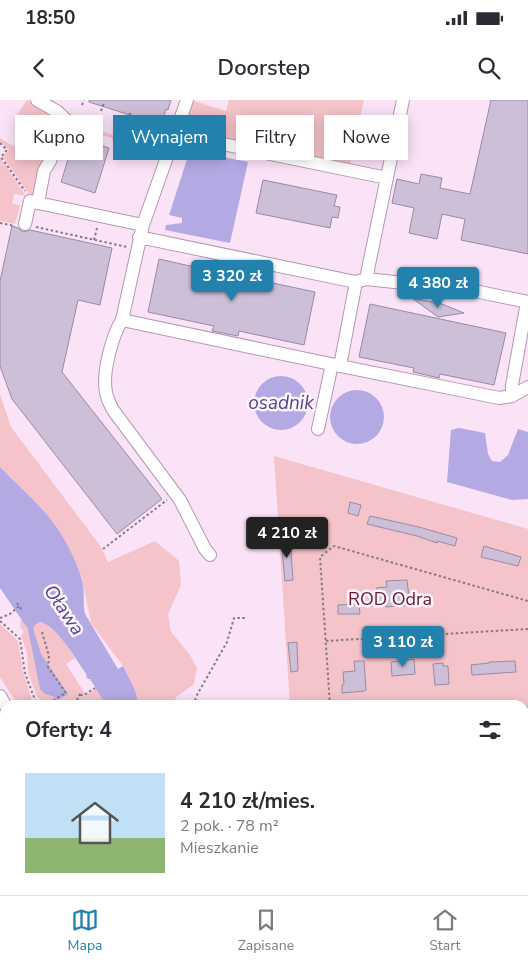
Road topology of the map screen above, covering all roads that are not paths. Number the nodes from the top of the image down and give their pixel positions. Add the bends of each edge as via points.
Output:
1 (36, 100) edge
2 (187, 100) edge
3 (403, 100) edge
4 (180, 115) edge
5 (226, 145) edge
6 (164, 160) edge
7 (387, 178) junction
8 (38, 203) junction
9 (25, 224) road end
10 (143, 225) junction
11 (138, 244) junction
12 (361, 280) junction
13 (528, 302) edge
14 (122, 320) junction
15 (336, 365) junction
16 (528, 387) edge
17 (512, 396) junction
18 (318, 429) dead end
19 (210, 555) dead end

1 - 8 street via 64,118 44,171
2 - 4 street
3 - 7 street
5 - 7 street
6 - 10 street
7 - 12 street
8 - 9 street via 30,201
8 - 10 street
10 - 11 street
11 - 12 street
11 - 14 street
12 - 13 street via 470,290
12 - 15 street
13 - 17 street
14 - 15 street
14 - 19 street via 115,332 105,376 107,400 175,494
15 - 17 street via 489,397
15 - 18 street
16 - 17 street

